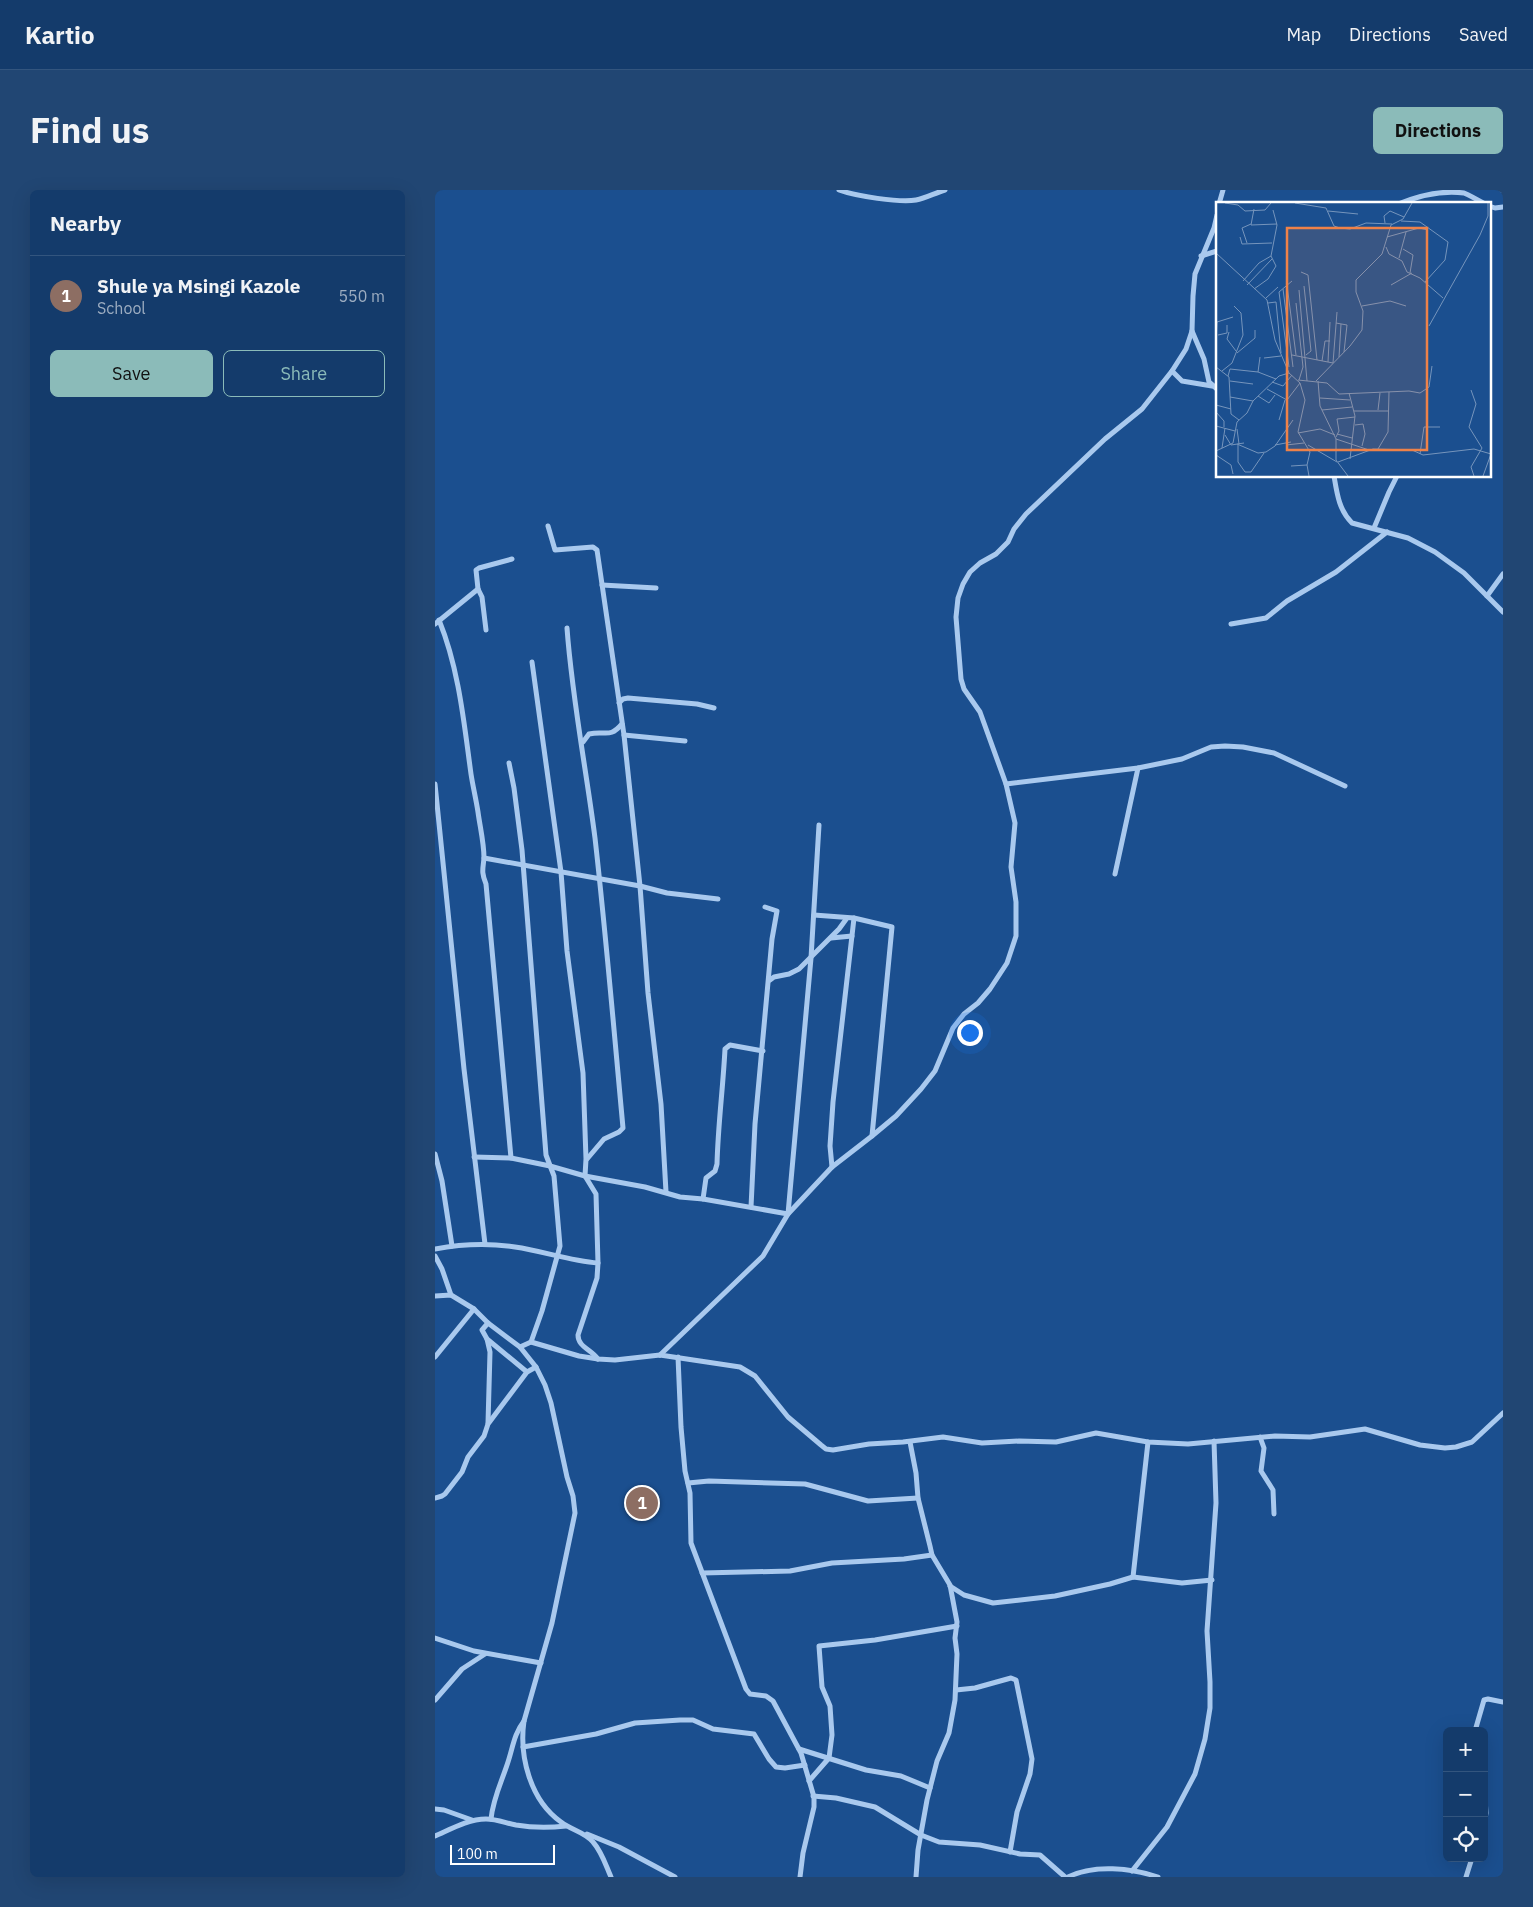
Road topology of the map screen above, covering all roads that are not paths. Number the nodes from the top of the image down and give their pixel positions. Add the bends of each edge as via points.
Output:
1 (839, 190) edge
2 (945, 190) edge
3 (1404, 202) edge
4 (1481, 202) edge
5 (1216, 219) edge
6 (1216, 251) edge
7 (1201, 256) junction
8 (1192, 331) junction
9 (1172, 371) junction
10 (1214, 388) edge
11 (1334, 478) edge
12 (1396, 478) edge
13 (548, 526) dead end
14 (1374, 528) junction
15 (1387, 532) junction
16 (512, 559) dead end
17 (1503, 574) edge
18 (602, 585) junction
19 (656, 588) dead end
20 (477, 589) junction
21 (1487, 596) junction
22 (1503, 612) edge
23 (437, 622) edge
24 (1231, 624) dead end
25 (567, 628) dead end
26 (486, 630) dead end
27 (532, 662) dead end
28 (619, 703) junction
29 (714, 708) dead end
30 (622, 724) junction
31 (624, 735) junction
32 (685, 741) dead end
33 (582, 743) junction
34 (509, 763) dead end
35 (1138, 768) junction
36 (435, 784) edge
37 (1006, 784) junction
38 (1345, 786) dead end
39 (819, 825) dead end
40 (484, 858) junction
41 (522, 864) junction
42 (561, 872) junction
43 (1115, 874) dead end
44 (599, 879) junction
45 (640, 886) junction
46 (718, 899) dead end
47 (765, 907) dead end
48 (814, 916) junction
49 (847, 918) junction
50 (854, 918) junction
51 (852, 936) junction
52 (831, 938) junction
53 (811, 958) junction
54 (770, 980) junction
55 (763, 1051) junction
56 (872, 1136) junction
57 (435, 1154) edge
58 (474, 1157) junction
59 (511, 1158) junction
60 (587, 1159) junction
61 (550, 1166) junction
62 (832, 1167) junction
63 (585, 1176) junction
64 (666, 1192) junction
65 (703, 1199) junction
66 (751, 1207) junction
67 (788, 1214) junction
68 (485, 1244) junction
69 (452, 1246) junction
70 (435, 1249) edge
71 (435, 1256) edge
72 (558, 1257) junction
73 (598, 1263) junction
74 (451, 1295) junction
75 (435, 1296) edge
76 (474, 1309) junction
77 (488, 1322) junction
78 (487, 1338) junction
79 (531, 1342) junction
80 (520, 1347) junction
81 (660, 1355) junction
82 (435, 1357) edge
83 (678, 1357) junction
84 (598, 1359) junction
85 (535, 1366) junction
86 (527, 1372) junction
87 (1503, 1413) edge
88 (488, 1424) junction
89 (1260, 1437) junction
90 (1214, 1441) junction
91 (910, 1442) junction
92 (1148, 1442) junction
93 (688, 1483) junction
94 (435, 1498) edge
95 (918, 1498) junction
96 (1274, 1514) dead end
97 (932, 1555) junction
98 (702, 1573) junction
99 (1133, 1577) junction
100 (1212, 1580) junction
101 (950, 1585) junction
102 (957, 1626) junction
103 (435, 1638) edge
104 (486, 1653) junction
105 (541, 1663) junction
106 (956, 1690) junction
107 (435, 1700) edge
108 (1503, 1702) edge
109 (524, 1721) junction
110 (1476, 1727) edge
111 (523, 1747) junction
112 (799, 1749) junction
113 (829, 1758) junction
114 (805, 1765) junction
115 (809, 1781) junction
116 (930, 1788) junction
117 (813, 1796) junction
118 (435, 1809) edge
119 (491, 1819) junction
120 (472, 1821) junction
121 (566, 1826) junction
122 (581, 1833) junction
123 (435, 1836) edge
124 (921, 1836) junction
125 (1010, 1852) junction
126 (1471, 1862) edge
127 (1132, 1871) junction
128 (611, 1877) edge
129 (675, 1877) edge
130 (800, 1877) edge
131 (916, 1877) edge
132 (1067, 1877) edge
133 (1158, 1877) edge
134 (1466, 1877) edge

1 - 2 street via 907,201
3 - 4 street via 1446,191 1464,194
5 - 7 street
6 - 7 street
7 - 8 street via 1195,274
8 - 9 street via 1186,349
8 - 10 street
9 - 10 street via 1182,381
9 - 37 street via 1142,410 1105,439 1026,514 1008,542 996,554 979,563 963,584 956,617 961,679 980,712
11 - 14 street via 1339,502 1347,518 1352,524
12 - 14 street
13 - 18 street via 555,550 596,548
14 - 15 street
15 - 21 street via 1408,538 1435,552 1464,573
15 - 24 street via 1336,572 1287,601 1266,618
16 - 20 street via 479,568 475,573
17 - 21 street
18 - 19 street
18 - 28 street
20 - 23 street
20 - 26 street
21 - 22 street
23 - 40 street via 447,640 464,716
25 - 33 street
27 - 42 street
28 - 29 street via 628,698
28 - 30 street
30 - 31 street
30 - 33 street via 609,735 589,734
31 - 32 street
31 - 45 street
33 - 44 street
34 - 41 street via 517,805
35 - 37 street
35 - 38 street via 1182,759 1211,747 1243,747 1274,753
35 - 43 street
36 - 58 street
37 - 56 street via 1015,822 1011,867 1017,924 1013,950 990,989 953,1028 935,1071 896,1116
39 - 48 street
40 - 41 street
40 - 59 street via 481,870 486,884
41 - 42 street
41 - 61 street via 546,1155
42 - 44 street
42 - 60 street via 567,951 583,1073
44 - 45 street
44 - 60 street via 623,1128 604,1139
45 - 46 street
45 - 64 street
47 - 54 street via 777,911
48 - 49 street
48 - 53 street
49 - 50 street
49 - 52 street
50 - 51 street
50 - 56 street via 892,927
51 - 52 street
51 - 62 street via 833,1102
52 - 53 street
53 - 54 street via 795,972
53 - 67 street
54 - 55 street
55 - 65 street via 730,1045 725,1049 717,1164 715,1171 706,1178
55 - 66 street
56 - 62 street
57 - 69 street
58 - 59 street
58 - 68 street
59 - 61 street
60 - 63 street
61 - 63 street
61 - 72 street via 554,1176 559,1232
62 - 67 street
63 - 64 street
63 - 73 street via 596,1194
64 - 65 street
65 - 66 street
66 - 67 street
67 - 81 street via 763,1256
68 - 69 street
68 - 72 street
69 - 70 street
71 - 74 street
72 - 73 street
72 - 79 street
73 - 84 street via 597,1278 578,1341
74 - 75 street
74 - 76 street
76 - 77 street
76 - 82 street
77 - 78 street via 482,1330
77 - 80 street
78 - 86 street
78 - 88 street via 490,1360
79 - 80 street
79 - 84 street
80 - 85 street
81 - 83 street
81 - 84 street
83 - 91 street via 735,1365 750,1372 788,1417 826,1449
83 - 93 street via 681,1427
85 - 86 street
85 - 105 street via 551,1403 575,1508 553,1624
86 - 88 street
87 - 89 street via 1472,1442 1451,1448 1420,1445 1365,1429 1310,1438
88 - 94 street via 484,1436 467,1457 462,1472 445,1494
89 - 90 street
89 - 96 street via 1265,1448 1261,1471 1273,1490
90 - 92 street via 1188,1444
90 - 100 street via 1216,1503
91 - 92 street via 943,1437 982,1443 1056,1442 1096,1433
91 - 95 street
92 - 99 street
93 - 95 street via 805,1484 868,1501
93 - 98 street via 691,1543
95 - 97 street
97 - 98 street via 832,1563 790,1571
97 - 101 street
98 - 112 street via 746,1689 771,1699
99 - 100 street via 1183,1583
99 - 101 street via 1055,1596 993,1603 964,1595
100 - 127 street via 1207,1631 1210,1682 1205,1739 1195,1774 1167,1827
101 - 102 street
102 - 106 street
102 - 113 street via 819,1646 822,1688 829,1702 832,1726
103 - 104 street
104 - 105 street
104 - 107 street via 462,1669
105 - 109 street
106 - 116 street via 951,1727
106 - 125 street via 1011,1678 1016,1680 1032,1759
108 - 110 street via 1484,1700
109 - 111 street
109 - 119 street via 514,1738
111 - 114 street via 596,1734 635,1723 693,1720 713,1728 754,1734 776,1767
111 - 121 street via 530,1777 541,1802
112 - 113 street
112 - 114 street
113 - 115 street
113 - 116 street via 866,1770 901,1776
114 - 115 street
115 - 117 street
116 - 124 street
117 - 124 street via 875,1807
117 - 130 street
118 - 120 street
119 - 120 street
119 - 121 street via 538,1828
120 - 123 street
121 - 122 street
122 - 128 street via 594,1843
122 - 129 street via 619,1847
124 - 125 street via 939,1842 980,1845
124 - 131 street
125 - 132 street via 1043,1856
126 - 134 street
127 - 132 street via 1085,1870
127 - 133 street

